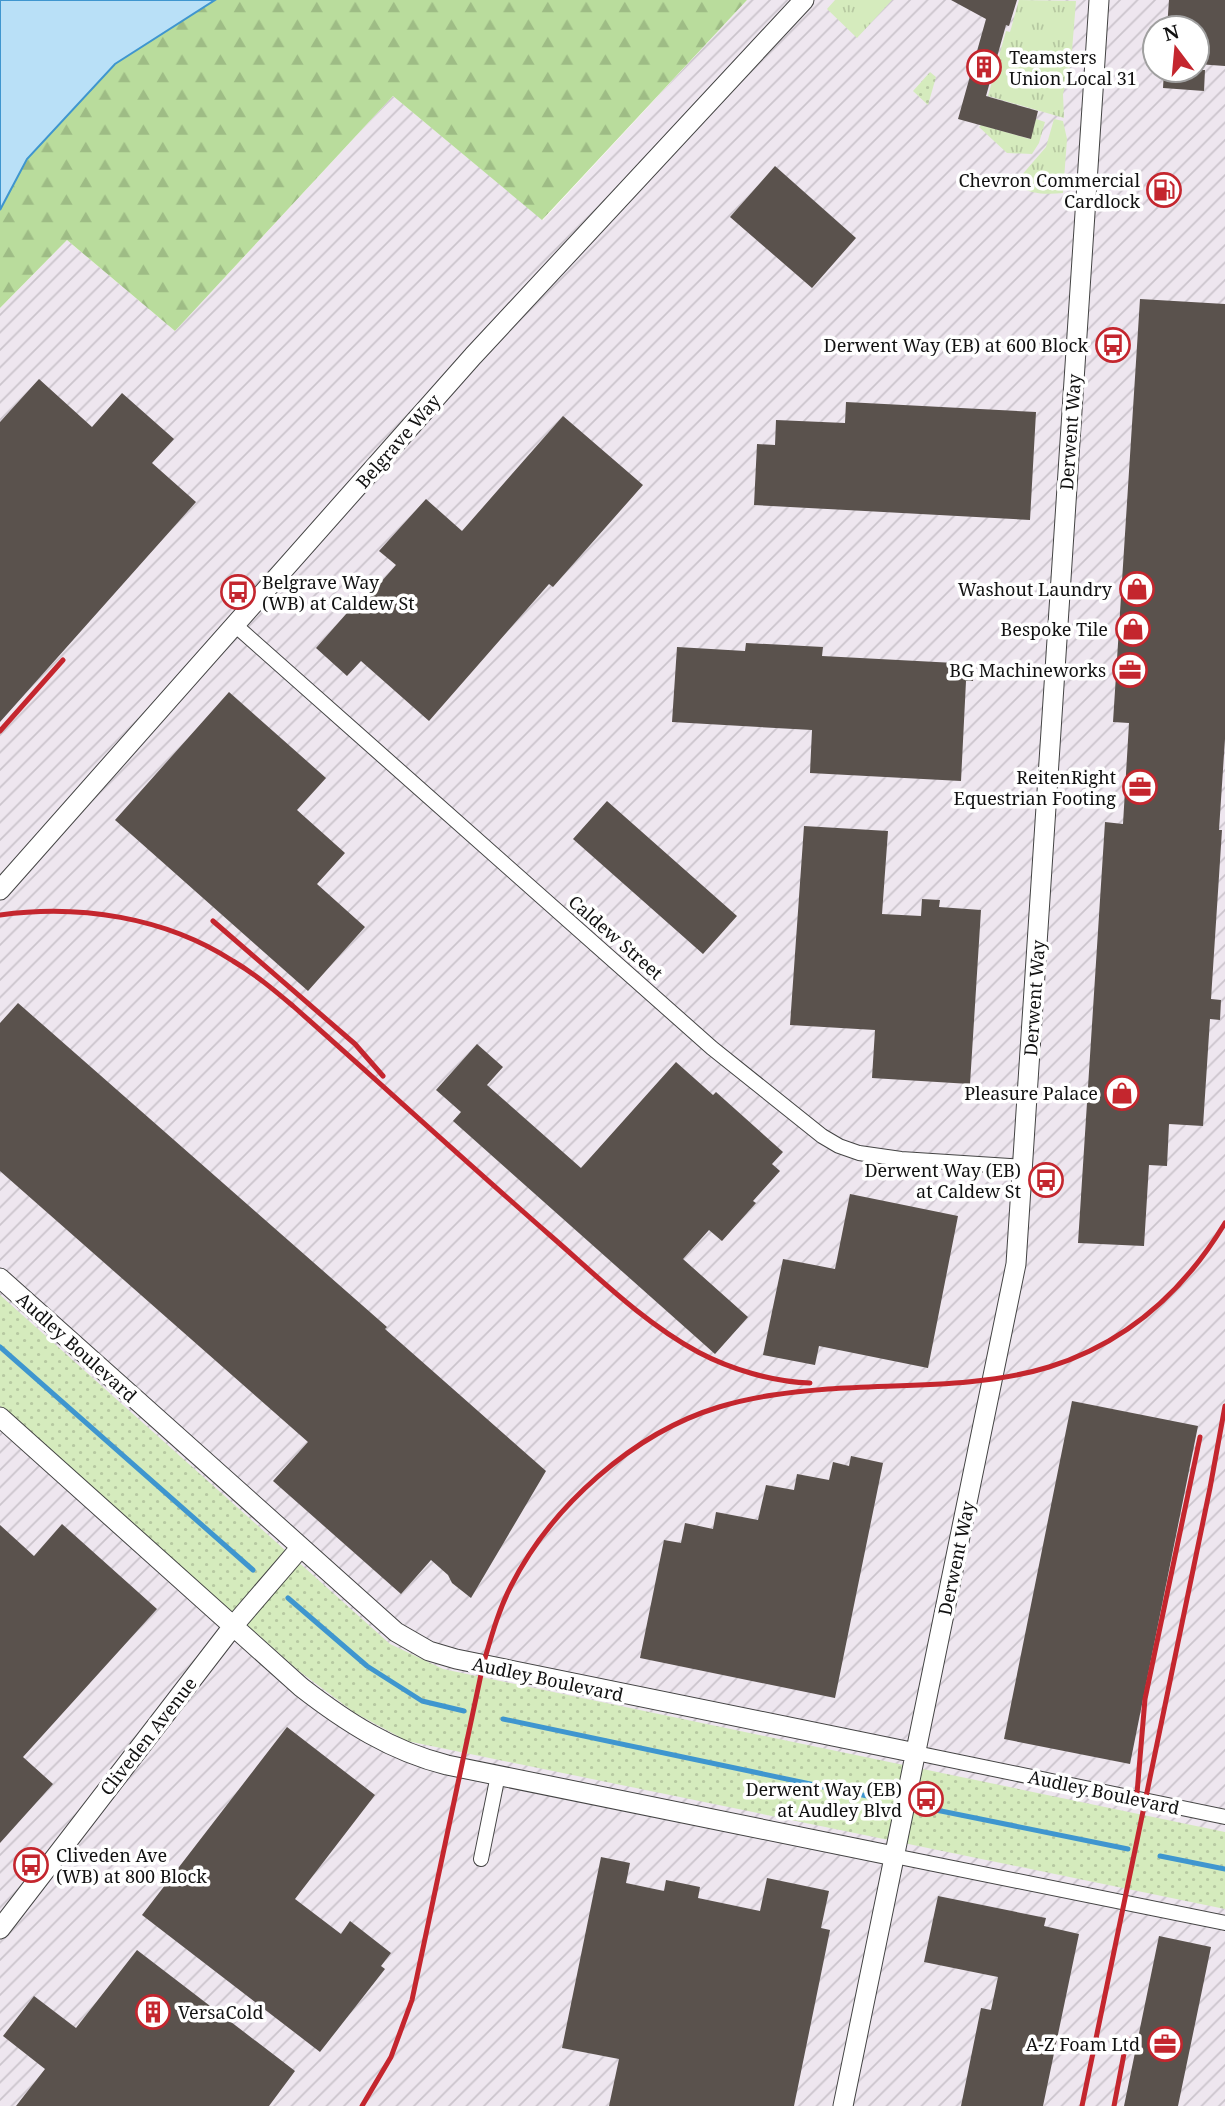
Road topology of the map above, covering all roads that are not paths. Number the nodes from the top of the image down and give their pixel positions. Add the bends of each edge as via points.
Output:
1 (804, 0) edge
2 (1099, 0) edge
3 (235, 625) junction
4 (0, 890) edge
5 (1024, 1167) junction
6 (0, 1279) edge
7 (0, 1417) edge
8 (301, 1547) junction
9 (234, 1625) junction
10 (916, 1753) junction
11 (498, 1775) junction
12 (1225, 1817) edge
13 (894, 1856) junction
14 (481, 1859) dead end
15 (1225, 1923) edge
16 (0, 1929) edge
17 (843, 2106) edge

1 - 3 street, Belgrave Way via 551,270
2 - 5 street, Derwent Way
3 - 4 street, Belgrave Way
3 - 5 street, Caldew Street via 712,1048 822,1136 859,1153
5 - 10 street, Derwent Way via 1016,1264
6 - 8 street, Audley Boulevard
7 - 9 street
8 - 9 street, Cliveden Avenue
8 - 10 street, Audley Boulevard via 396,1632 429,1651 597,1690
9 - 11 street via 301,1687 365,1733 432,1762
9 - 16 street, Cliveden Avenue
10 - 12 street, Audley Boulevard
10 - 13 street, Derwent Way
11 - 13 street
11 - 14 street
13 - 15 street
13 - 17 street, Derwent Way

